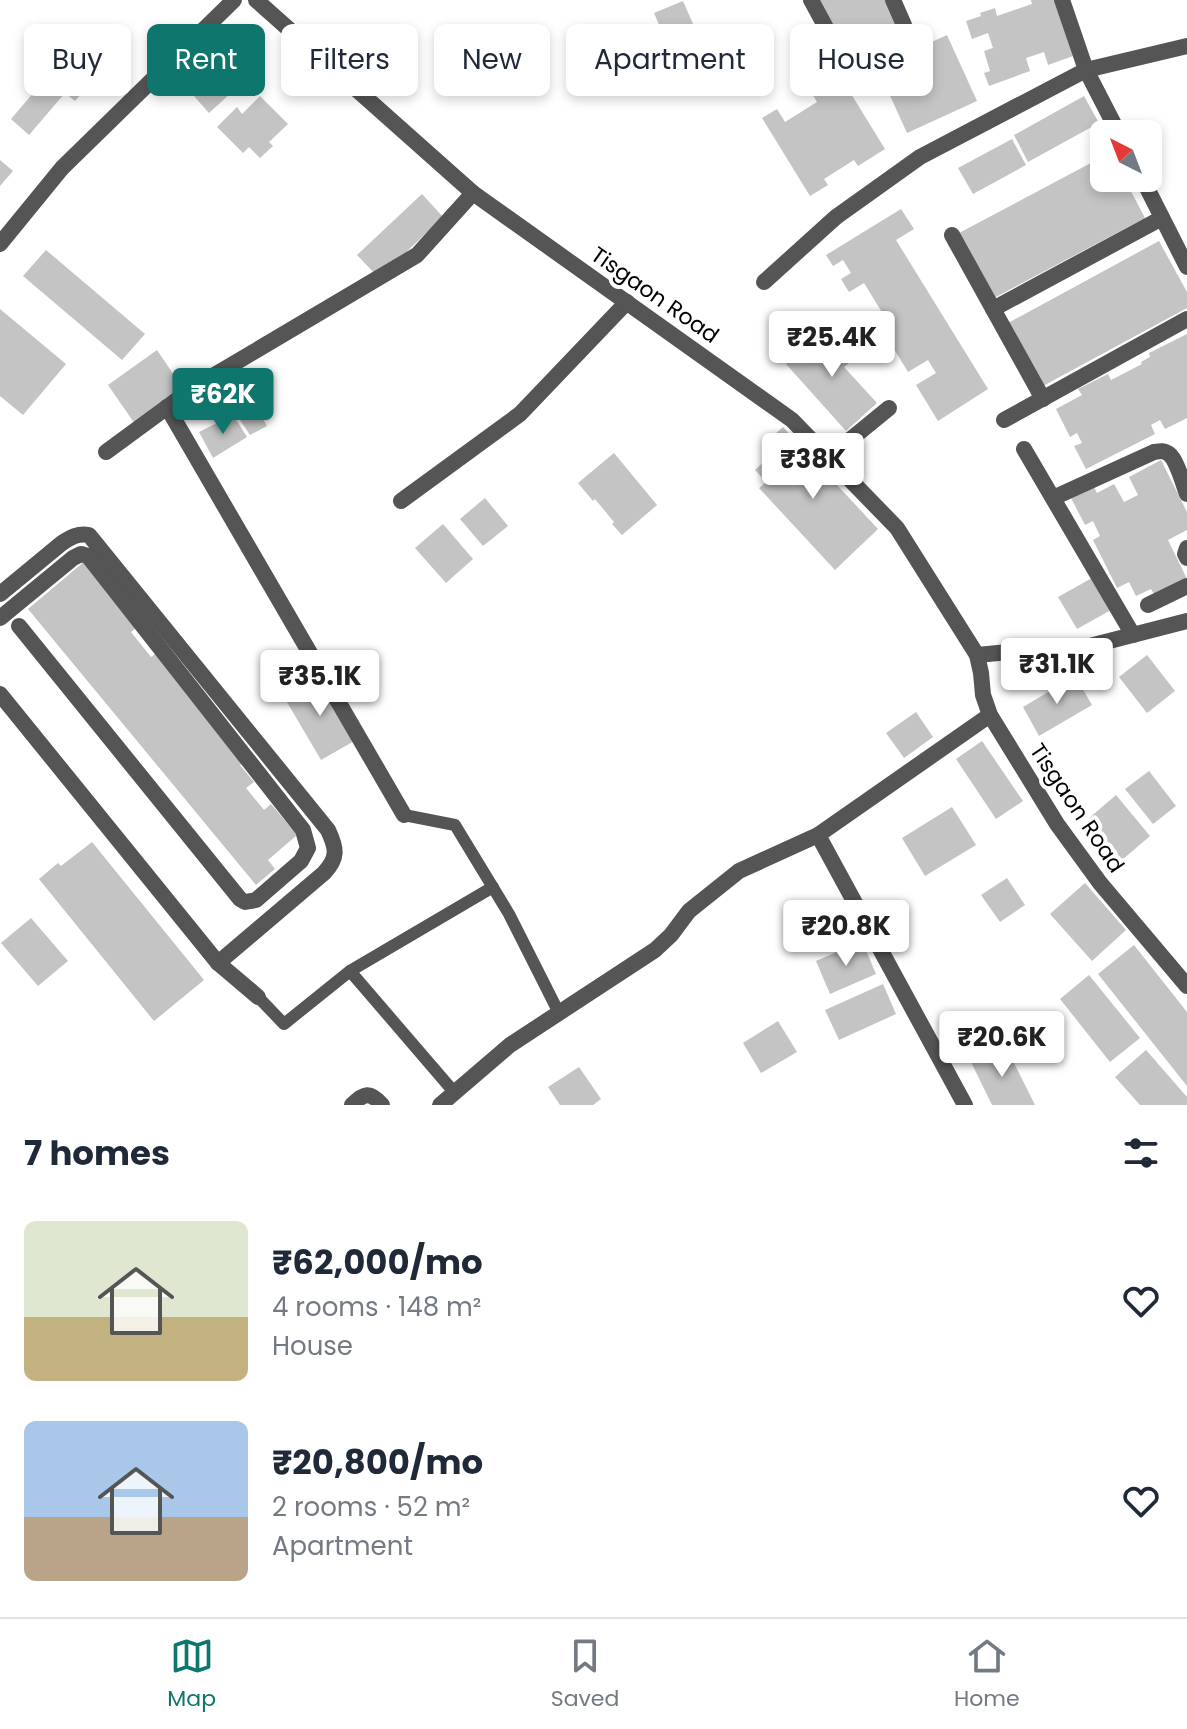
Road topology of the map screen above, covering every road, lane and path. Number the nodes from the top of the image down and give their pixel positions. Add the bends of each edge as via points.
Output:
1 (234, 0) edge
2 (256, 0) edge
3 (811, 0) edge
4 (893, 0) edge
5 (1062, 0) edge
6 (824, 24) edge
7 (904, 24) edge
8 (1187, 46) edge
9 (1086, 70) junction
10 (1112, 120) edge
11 (1149, 192) edge
12 (473, 193) junction
13 (1162, 218) junction
14 (952, 235) dead end
15 (0, 244) edge
16 (1187, 267) edge
17 (764, 282) dead end
18 (627, 302) junction
19 (993, 309) junction
20 (1187, 319) edge
21 (1043, 399) junction
22 (167, 407) junction
23 (889, 408) dead end
24 (1004, 420) dead end
25 (1024, 449) dead end
26 (106, 452) dead end
27 (829, 457) junction
28 (1187, 494) edge
29 (1053, 498) junction
30 (401, 501) dead end
31 (1187, 548) edge
32 (1187, 558) edge
33 (1187, 586) edge
34 (0, 594) edge
35 (1148, 605) dead end
36 (0, 618) edge
37 (1187, 621) edge
38 (19, 626) dead end
39 (1133, 635) junction
40 (977, 655) junction
41 (0, 694) edge
42 (990, 715) junction
43 (404, 815) joint
44 (818, 835) junction
45 (493, 887) junction
46 (218, 963) junction
47 (350, 971) junction
48 (1187, 986) edge
49 (258, 997) joint
50 (559, 1013) junction
51 (454, 1092) junction
52 (352, 1105) edge
53 (382, 1105) edge
54 (440, 1105) edge
55 (965, 1105) edge

1 - 15 street via 62,168
2 - 12 street, Tisgaon Road
3 - 6 street
4 - 7 street
5 - 9 street
8 - 9 street
9 - 10 street
9 - 17 street via 920,157 836,217
11 - 13 street
12 - 18 street, Tisgaon Road
12 - 22 street via 417,255
13 - 16 street
13 - 19 street
14 - 19 street
18 - 27 street, Tisgaon Road via 792,420
18 - 30 street via 520,414
19 - 21 street
20 - 21 street
21 - 24 street
22 - 26 street
22 - 43 street
23 - 27 street
25 - 29 street
27 - 40 street, Tisgaon Road via 897,528
28 - 29 street via 1174,461 1163,451
29 - 39 street
31 - 32 street
33 - 35 street
34 - 46 street via 62,543 89,535 328,830 333,864
36 - 38 street via 73,558 88,556 303,830 308,848 301,861 256,900 240,899
37 - 39 street
39 - 40 street via 1078,649
40 - 42 street, Tisgaon Road
41 - 46 street
42 - 44 street
42 - 48 street, Tisgaon Road via 1091,871
43 - 45 lane via 455,825
44 - 50 street via 739,871 689,911 655,950
44 - 55 street
45 - 47 lane
45 - 50 lane
46 - 49 street
47 - 49 lane via 284,1024
47 - 51 lane
50 - 51 street
51 - 54 street
52 - 53 street via 369,1095

